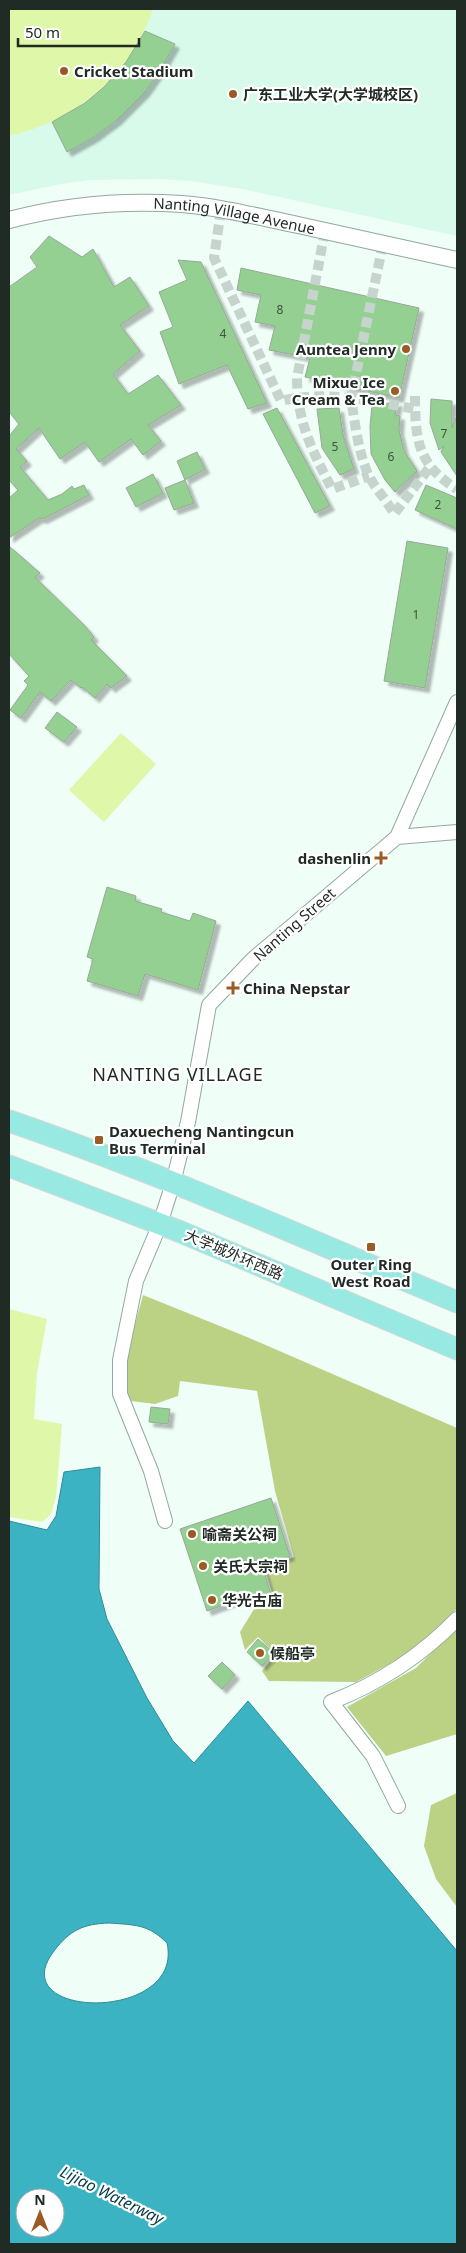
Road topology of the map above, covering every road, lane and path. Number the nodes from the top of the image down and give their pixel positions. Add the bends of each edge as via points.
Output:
1 (9, 220) edge
2 (457, 260) edge
3 (457, 702) edge
4 (457, 832) edge
5 (397, 837) junction
6 (9, 1121) edge
7 (9, 1166) edge
8 (173, 1183) junction
9 (160, 1224) junction
10 (457, 1302) edge
11 (457, 1348) edge
12 (165, 1521) dead end
13 (457, 1618) edge
14 (398, 1806) dead end

1 - 2 street, Nanting Village Avenue via 88,205 183,204
3 - 5 street, Nanting Street
4 - 5 street
5 - 8 street, Nanting Street via 253,959 210,1005
6 - 8 main road
7 - 9 main road, 大学城外环西路
8 - 9 street, Nanting Street
8 - 10 main road
9 - 11 main road, 大学城外环西路
9 - 12 street, Nanting Street via 136,1281 120,1360 120,1394 151,1470
13 - 14 street via 411,1660 360,1691 331,1702 373,1756

